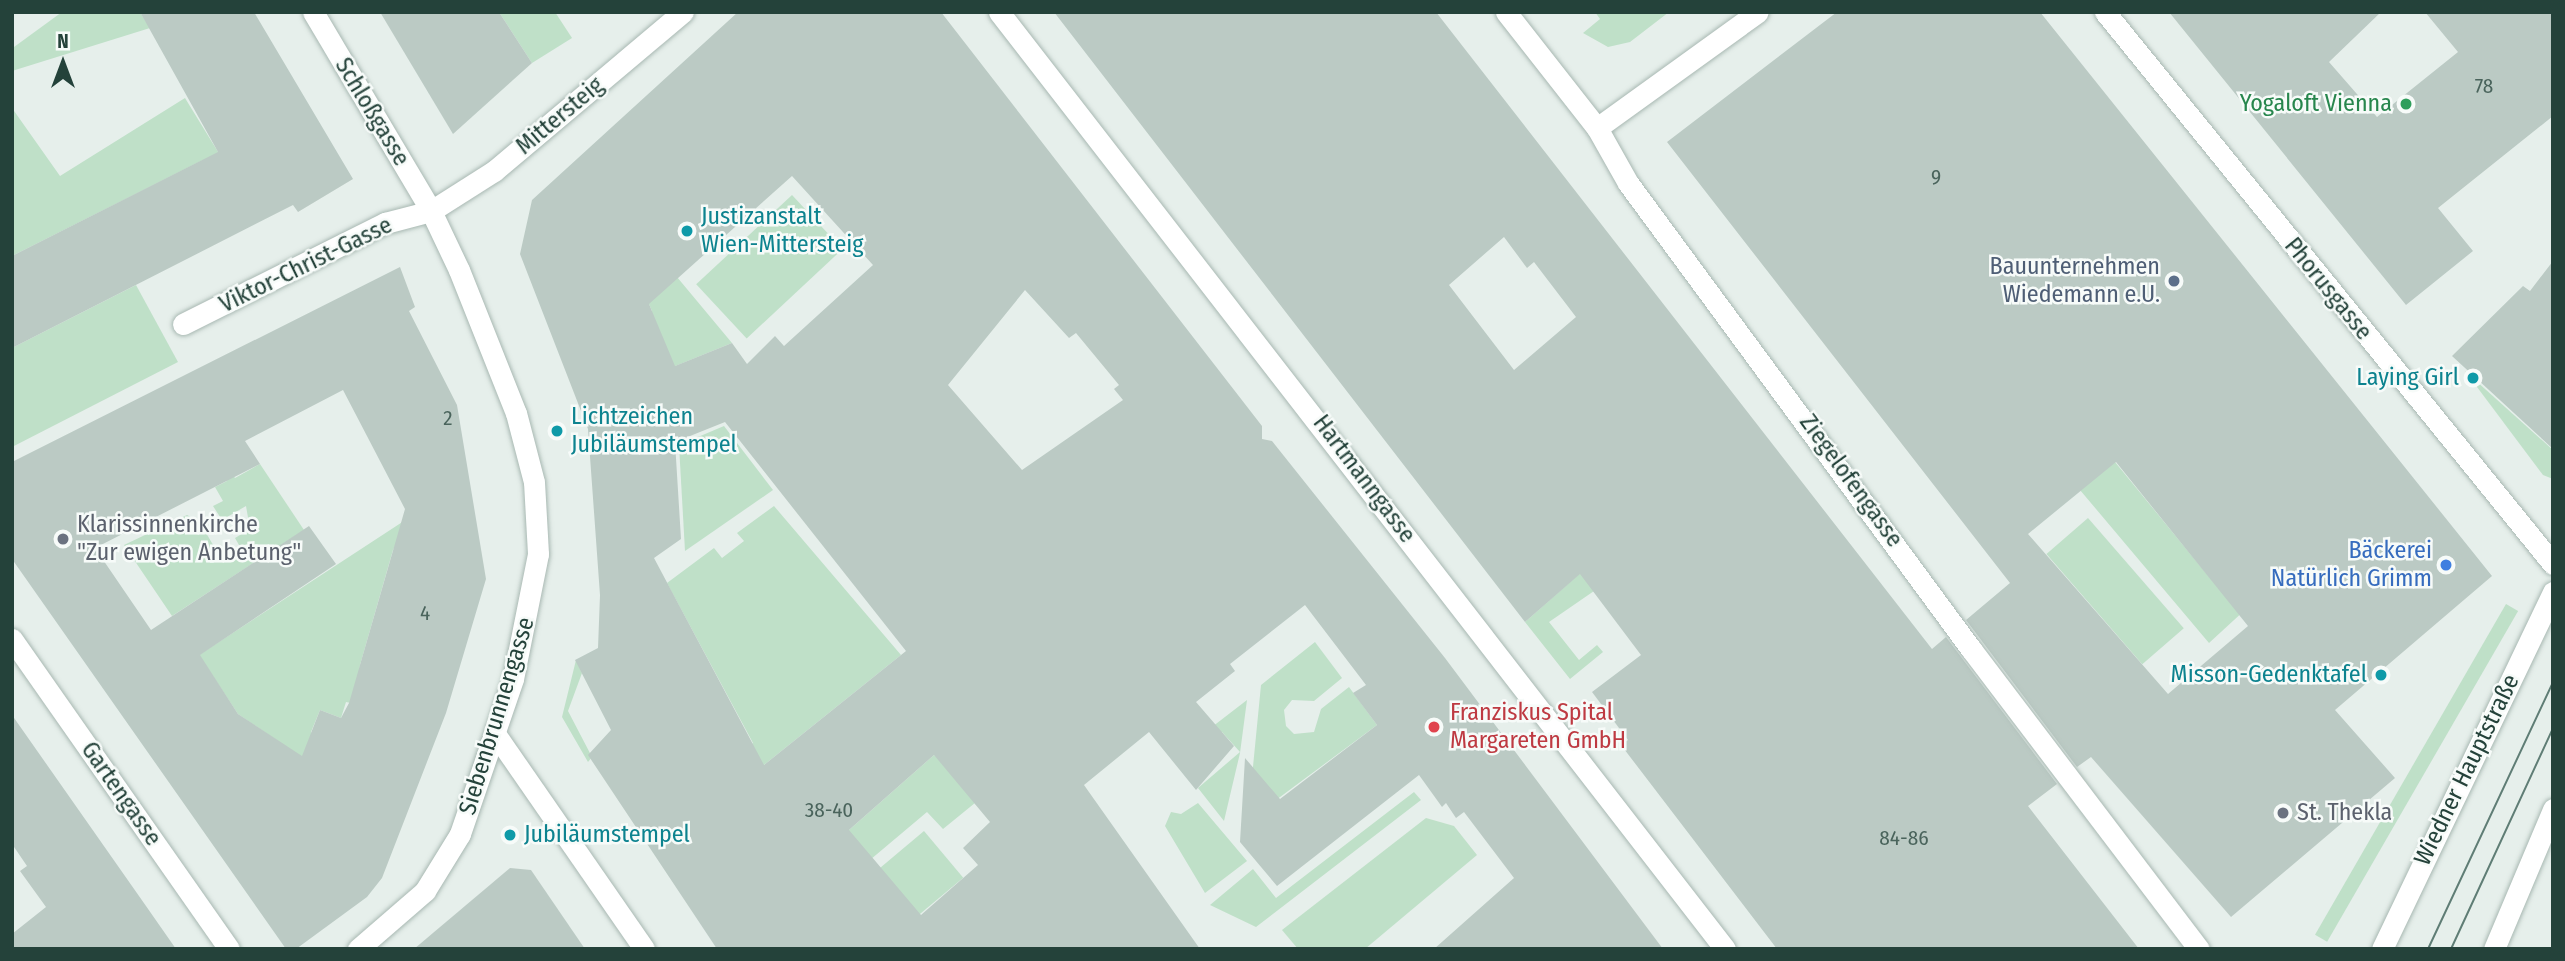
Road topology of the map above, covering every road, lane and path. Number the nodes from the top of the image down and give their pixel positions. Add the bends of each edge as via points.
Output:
1 (313, 12) edge
2 (683, 12) edge
3 (999, 12) edge
4 (1506, 12) edge
5 (1758, 12) edge
6 (2105, 12) edge
7 (1597, 128) junction
8 (431, 211) junction
9 (183, 324) dead end
10 (2553, 564) edge
11 (2553, 592) edge
12 (12, 639) edge
13 (496, 735) junction
14 (2553, 810) edge
15 (229, 949) edge
16 (358, 949) edge
17 (644, 949) edge
18 (1725, 949) edge
19 (2199, 949) edge
20 (2382, 949) edge
21 (2494, 949) edge

1 - 8 street, Schloßgasse
2 - 8 street, Mittersteig via 494,171
3 - 18 street, Hartmanngasse
4 - 7 street, Ziegelofengasse
5 - 7 street
6 - 10 street, Phorusgasse
7 - 19 street, Ziegelofengasse via 1628,183
8 - 9 street, Viktor-Christ-Gasse via 385,223
8 - 13 street, Siebenbrunnengasse via 516,413 534,482 538,555 528,624
11 - 20 street, Wiedner Hauptstraße
12 - 15 street, Gartengasse
13 - 16 street, Siebenbrunnengasse via 460,834 425,891
13 - 17 street
14 - 21 street

